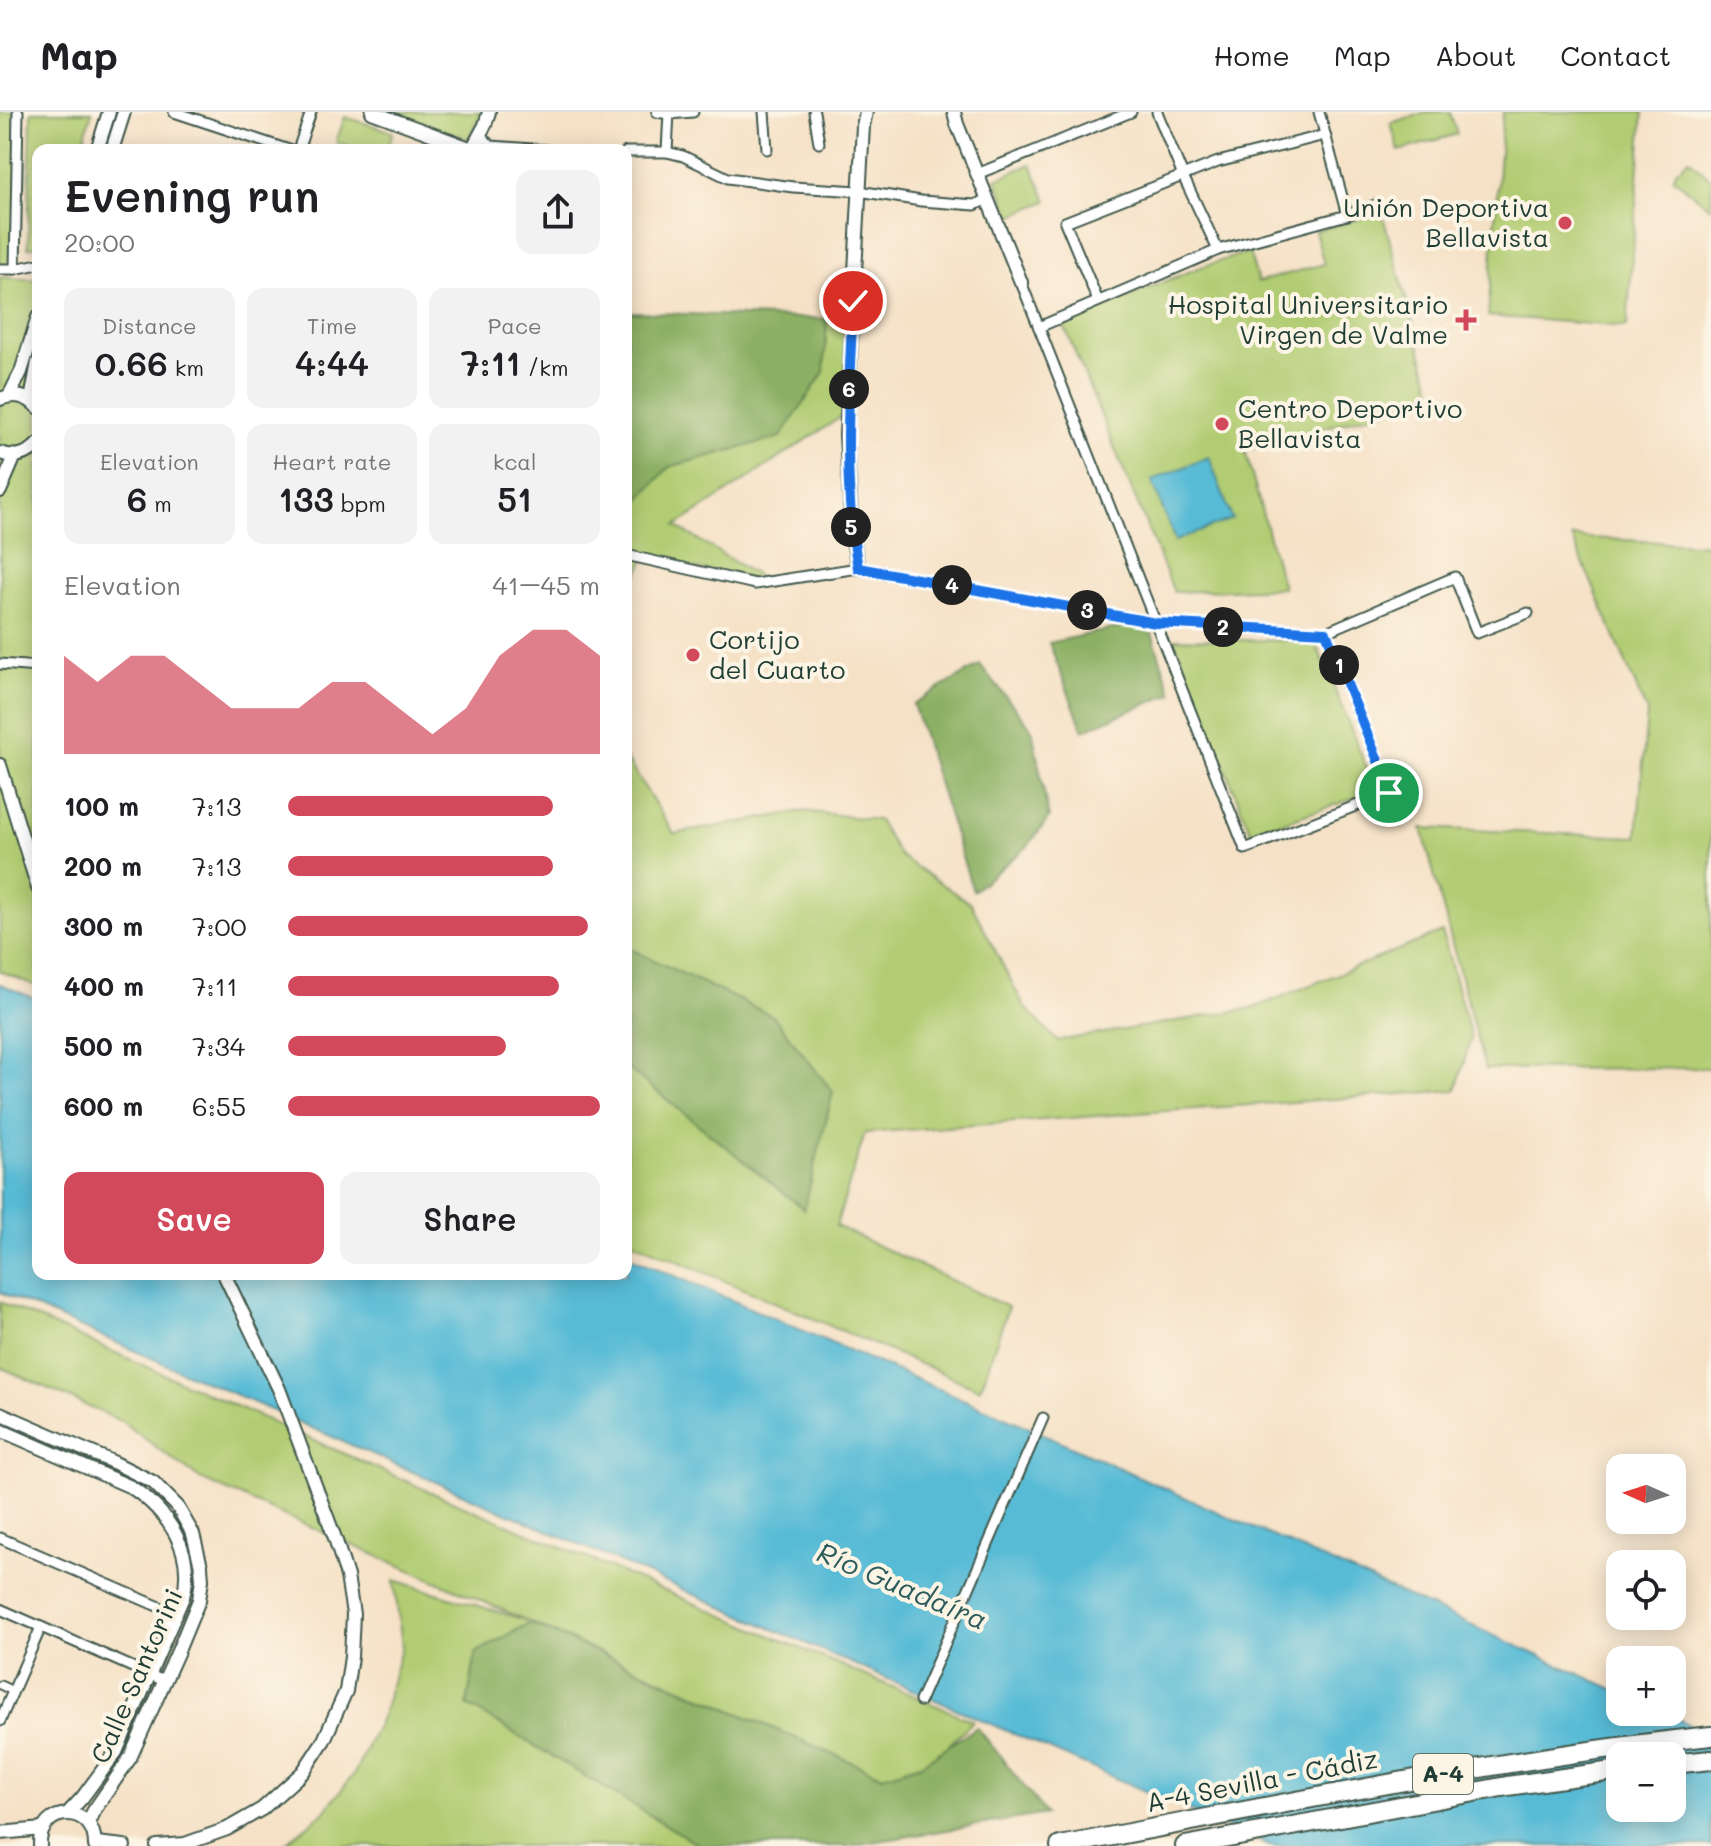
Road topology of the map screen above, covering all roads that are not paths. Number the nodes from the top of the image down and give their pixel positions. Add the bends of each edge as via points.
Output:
1 (18, 112) edge
2 (109, 112) edge
3 (124, 112) edge
4 (174, 112) edge
5 (311, 112) edge
6 (372, 112) edge
7 (657, 112) edge
8 (693, 112) edge
9 (764, 112) edge
10 (814, 112) edge
11 (866, 112) edge
12 (954, 112) edge
13 (1131, 112) edge
14 (1157, 112) edge
15 (1319, 112) edge
16 (669, 113) edge
17 (485, 124) edge
18 (1325, 135) junction
19 (819, 143) dead end
20 (99, 144) edge
21 (114, 144) edge
22 (271, 144) edge
23 (300, 144) edge
24 (456, 144) edge
25 (475, 144) edge
26 (490, 144) edge
27 (767, 149) dead end
28 (632, 152) edge
29 (667, 152) junction
30 (977, 174) junction
31 (1183, 176) junction
32 (859, 191) junction
33 (987, 199) junction
34 (1375, 205) dead end
35 (1347, 215) junction
36 (1218, 250) junction
37 (32, 265) edge
38 (0, 269) edge
39 (15, 269) junction
40 (1021, 282) joint
41 (1098, 301) junction
42 (1039, 327) junction
43 (32, 336) edge
44 (5, 397) edge
45 (32, 403) edge
46 (32, 449) edge
47 (0, 453) edge
48 (15, 456) junction
49 (0, 491) edge
50 (632, 556) edge
51 (858, 568) junction
52 (1528, 613) dead end
53 (1156, 623) junction
54 (1326, 632) junction
55 (0, 664) edge
56 (32, 667) edge
57 (0, 765) edge
58 (32, 869) edge
59 (227, 1280) edge
60 (0, 1413) edge
61 (1043, 1418) dead end
62 (0, 1430) edge
63 (0, 1538) edge
64 (0, 1609) edge
65 (176, 1614) junction
66 (41, 1627) junction
67 (150, 1675) junction
68 (164, 1681) junction
69 (0, 1685) edge
70 (13, 1691) junction
71 (922, 1698) dead end
72 (0, 1721) edge
73 (1711, 1736) edge
74 (1711, 1760) edge
75 (1686, 1763) edge
76 (1606, 1772) edge
77 (67, 1814) junction
78 (88, 1823) junction
79 (43, 1829) junction
80 (0, 1833) edge
81 (96, 1845) edge
82 (40, 1846) edge
83 (124, 1846) edge
84 (157, 1846) edge
85 (1060, 1846) edge
86 (1185, 1846) edge

1 - 39 street
2 - 20 street
3 - 21 street
4 - 22 street
5 - 23 street
6 - 24 street
7 - 16 street
8 - 16 street
9 - 27 street
10 - 19 street
11 - 32 street
12 - 30 street
13 - 30 street
14 - 31 street
15 - 18 street
16 - 29 street
17 - 25 street
17 - 26 street
18 - 31 street
18 - 35 street
28 - 29 street
29 - 32 street via 728,178
30 - 33 street
31 - 36 street
31 - 41 street via 1065,222
32 - 33 street via 975,205
32 - 51 street via 846,435
33 - 40 street
34 - 35 street
35 - 36 street
36 - 41 street
37 - 39 street
38 - 39 street
40 - 42 street
41 - 42 street
42 - 53 street
43 - 44 street via 21,372
44 - 45 street
46 - 48 street
47 - 48 street
48 - 49 street
50 - 51 street via 755,584
51 - 53 street
52 - 54 street via 1477,633 1455,577
53 - 54 street
53 - 54 street via 1245,849 1389,793
55 - 56 street
57 - 58 street
59 - 84 street via 279,1389 347,1576 353,1614 346,1691 303,1772 262,1809 185,1844
60 - 68 street, Calle Santorini via 153,1482 177,1506 193,1534 202,1580 199,1600
61 - 71 street
62 - 65 street, Calle Santorini via 131,1487 159,1509 185,1558 186,1589
63 - 65 street
64 - 66 street
65 - 67 street, Calle Santorini
66 - 67 street
66 - 70 street
67 - 68 street
67 - 77 street, Calle Santorini via 116,1752
68 - 78 street, Calle Santorini via 130,1758
69 - 70 street
70 - 72 street
73 - 85 highway, A-4 Sevilla - Cádiz / A-4 via 1487,1766
74 - 75 highway
76 - 86 highway, A-4 Sevilla - Cádiz / A-4
77 - 78 street
77 - 79 street, Calle Santorini via 51,1819
78 - 81 street
79 - 80 street
79 - 82 street
81 - 83 street

